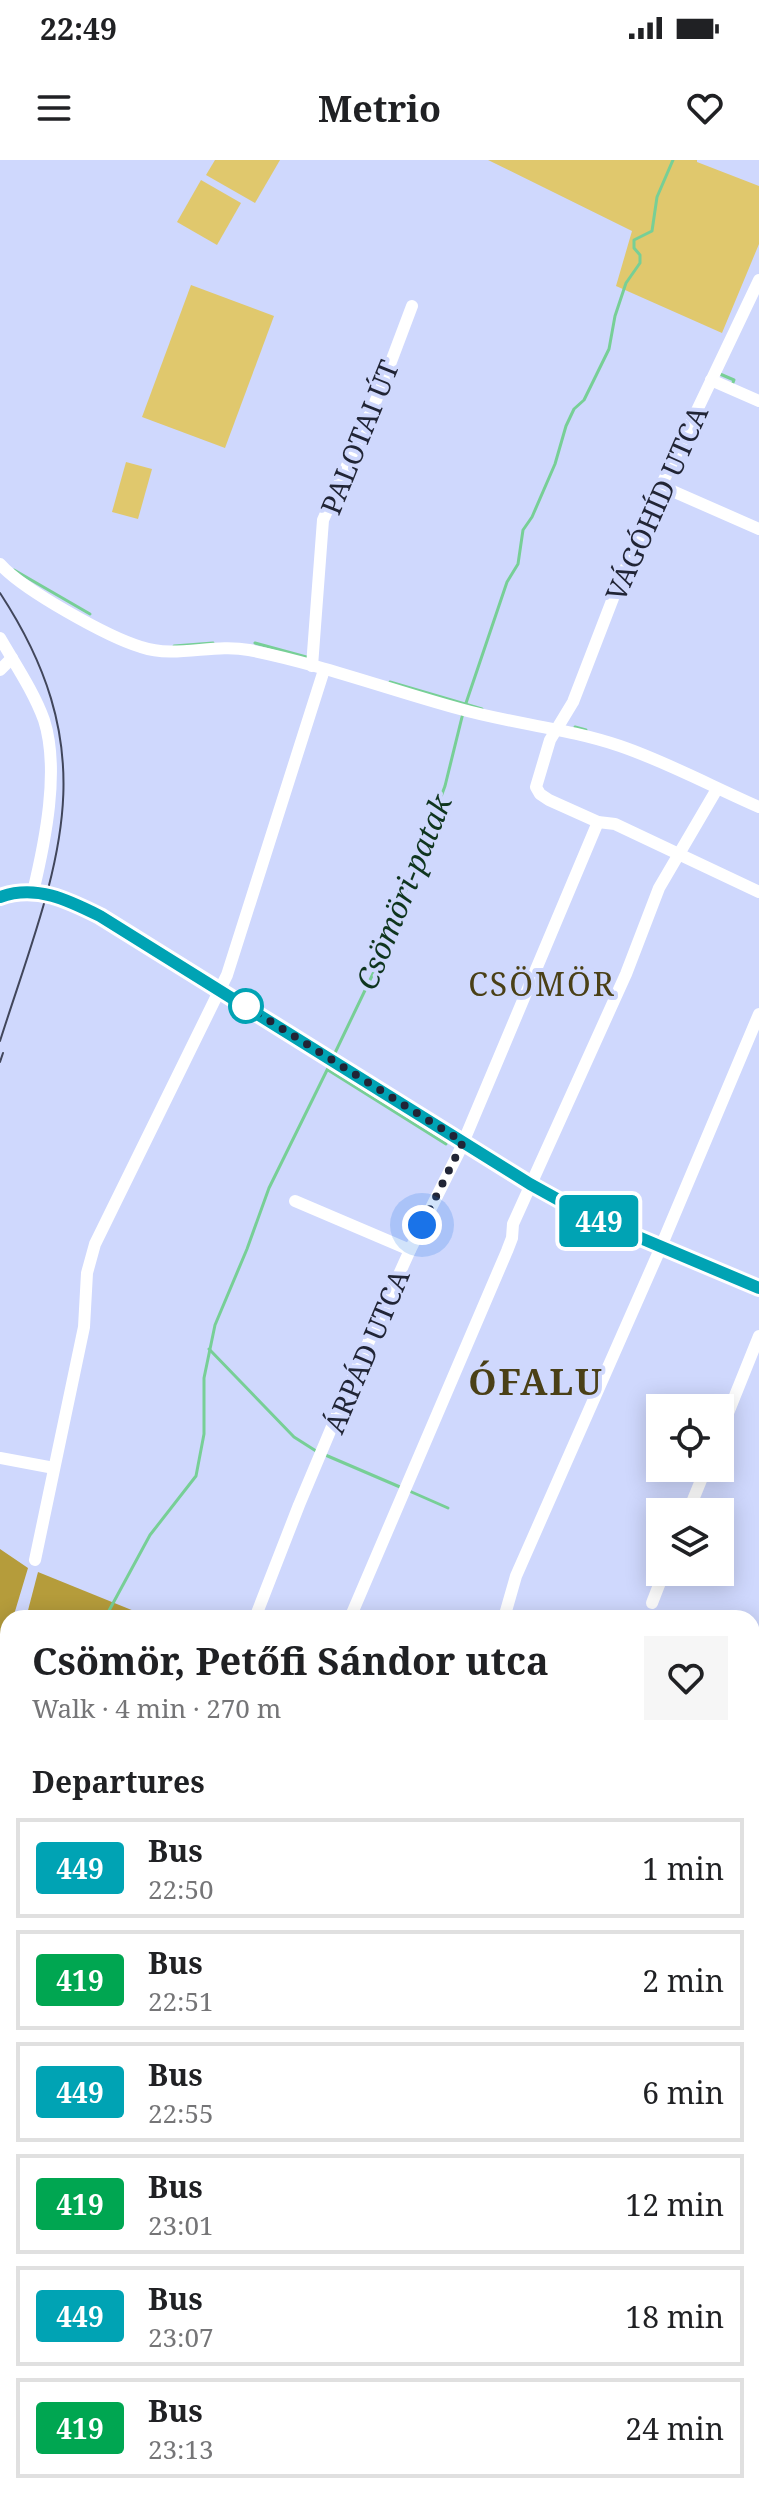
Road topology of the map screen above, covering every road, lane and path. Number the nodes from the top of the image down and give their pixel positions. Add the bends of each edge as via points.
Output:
1 (759, 280) edge
2 (412, 306) dead end
3 (746, 309) junction
4 (759, 315) edge
5 (711, 380) junction
6 (759, 401) edge
7 (661, 486) junction
8 (759, 529) edge
9 (0, 564) edge
10 (0, 638) edge
11 (12, 658) junction
12 (315, 664) junction
13 (0, 670) edge
14 (558, 728) junction
15 (717, 789) junction
16 (759, 807) edge
17 (598, 822) junction
18 (679, 852) junction
19 (33, 892) junction
20 (759, 892) edge
21 (0, 897) edge
22 (220, 990) junction
23 (759, 1014) edge
24 (463, 1142) junction
25 (530, 1184) junction
26 (295, 1201) dead end
27 (660, 1248) junction
28 (410, 1250) junction
29 (759, 1288) edge
30 (759, 1336) edge
31 (734, 1398) edge
32 (0, 1458) edge
33 (54, 1468) junction
34 (35, 1560) dead end
35 (659, 1586) edge
36 (652, 1603) dead end
37 (258, 1610) edge
38 (353, 1610) edge
39 (506, 1610) edge

1 - 3 street, VÁGÓHÍD UTCA
2 - 12 street, PALOTAI ÚT via 323,520
3 - 4 street
3 - 5 street, VÁGÓHÍD UTCA
5 - 6 street
5 - 7 street, VÁGÓHÍD UTCA
7 - 8 street
7 - 14 street, VÁGÓHÍD UTCA
9 - 12 street via 22,583 117,639 152,651 247,649
10 - 11 street
11 - 13 street
11 - 19 street via 43,718 51,764 43,853
12 - 14 street via 496,719
12 - 22 street, PALOTAI ÚT
14 - 15 street via 622,747
14 - 17 street, VÁGÓHÍD UTCA via 539,772 538,791
15 - 16 street
15 - 18 street
17 - 18 street via 615,824
17 - 24 street, ÁRPÁD UTCA
18 - 20 street
18 - 25 street
19 - 21 street
19 - 22 street via 54,895 100,916
22 - 24 street
22 - 33 street, PALOTAI ÚT via 95,1244 87,1273 84,1327
23 - 27 street
24 - 25 street
24 - 28 street, ÁRPÁD UTCA
25 - 27 street
25 - 38 street via 507,1251
26 - 28 street
27 - 29 street
27 - 39 street via 516,1576
28 - 37 street, ÁRPÁD UTCA
30 - 31 street
32 - 33 street
33 - 34 street, PALOTAI ÚT
35 - 36 street

